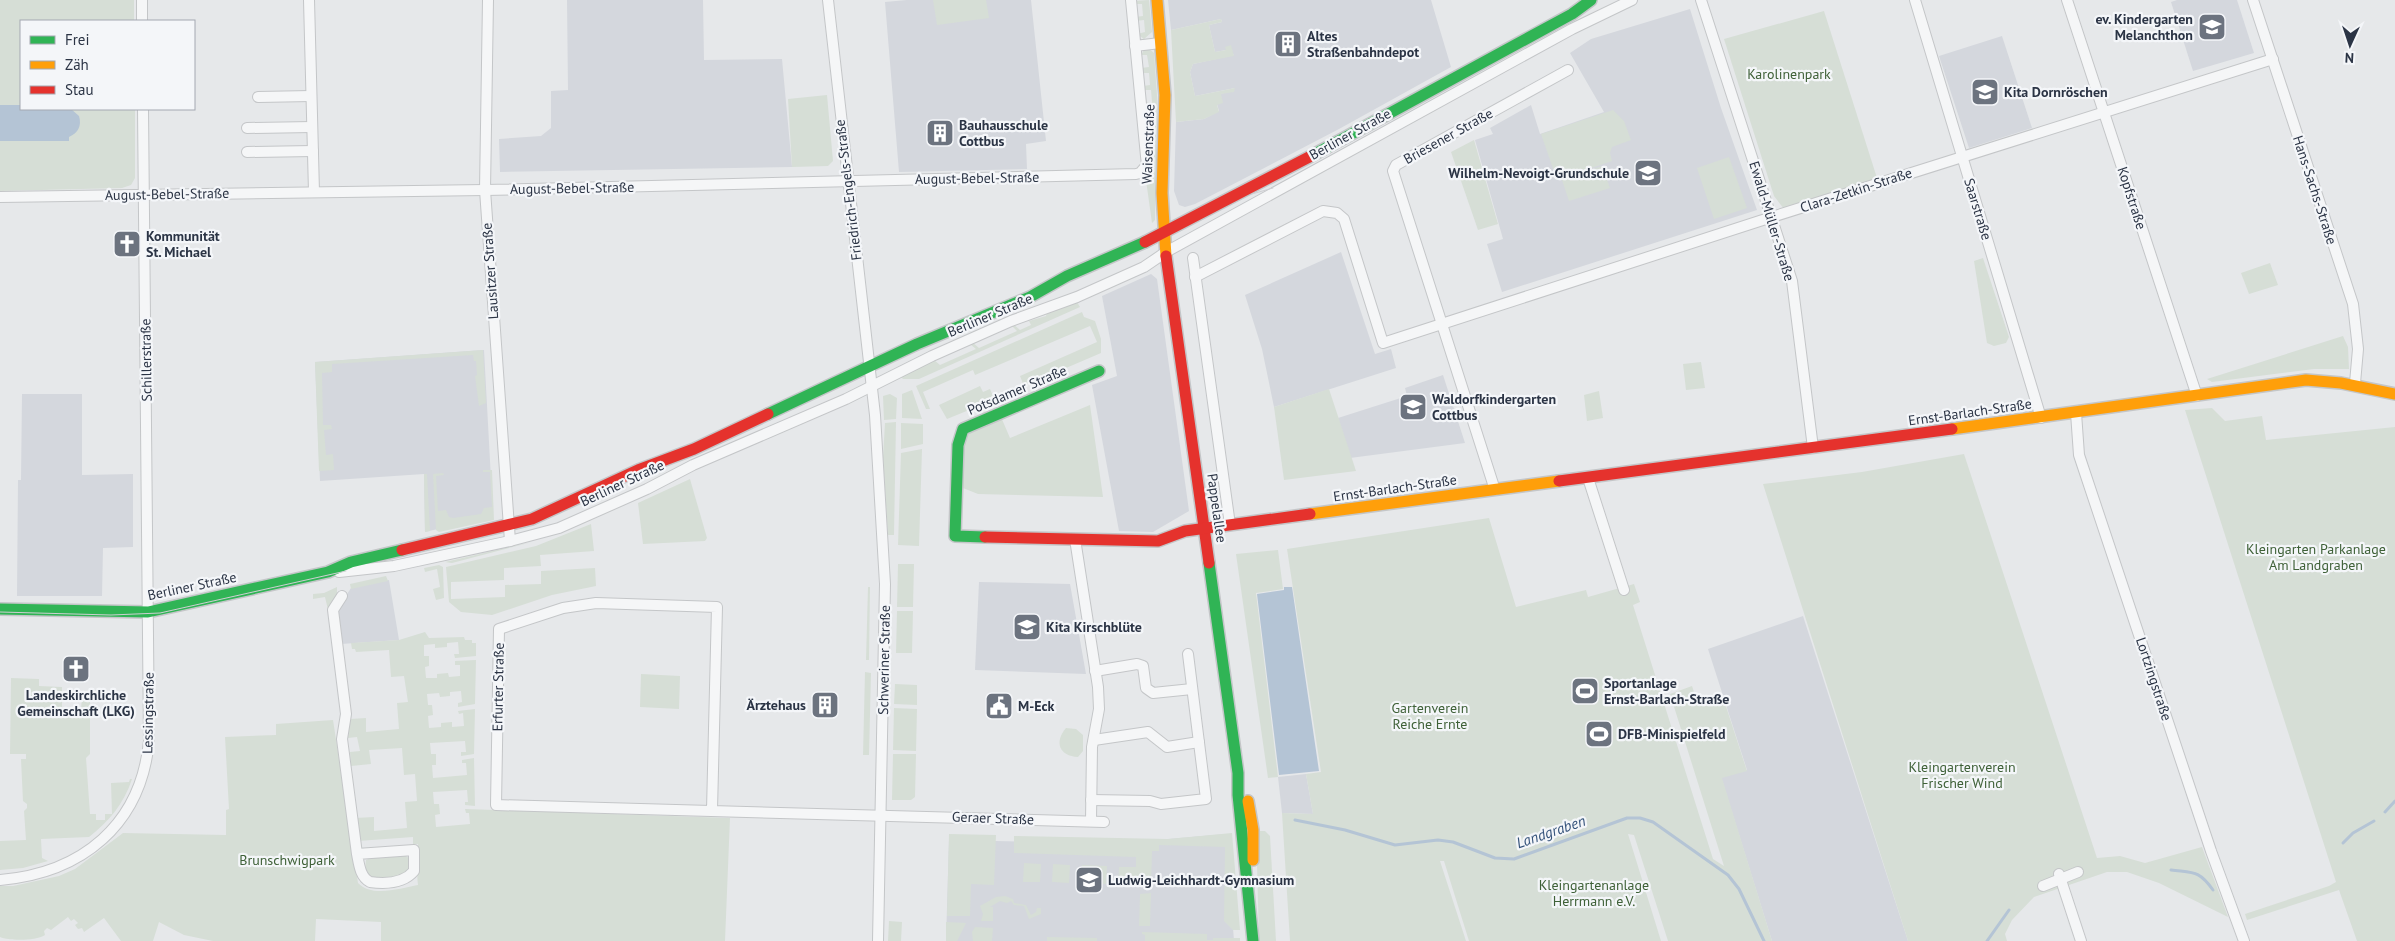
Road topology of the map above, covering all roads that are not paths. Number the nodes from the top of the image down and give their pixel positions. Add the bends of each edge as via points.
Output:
1 (142, 0) edge
2 (309, 0) edge
3 (488, 0) edge
4 (828, 0) edge
5 (1131, 0) edge
6 (1157, 0) edge
7 (1591, 0) edge
8 (1632, 0) edge
9 (1701, 0) edge
10 (1915, 0) edge
11 (2067, 0) edge
12 (2253, 0) edge
13 (142, 20) edge
14 (1160, 43) junction
15 (1135, 46) junction
16 (2273, 59) junction
17 (1568, 70) dead end
18 (258, 96) dead end
19 (311, 96) junction
20 (143, 110) edge
21 (2105, 112) junction
22 (312, 126) junction
23 (247, 128) dead end
24 (312, 151) junction
25 (247, 152) dead end
26 (1963, 156) junction
27 (1143, 170) joint
28 (847, 181) junction
29 (485, 190) junction
30 (314, 192) junction
31 (144, 195) junction
32 (0, 197) edge
33 (1772, 217) junction
34 (1165, 234) junction
35 (1166, 249) junction
36 (1193, 258) dead end
37 (1195, 278) junction
38 (1441, 325) junction
39 (1099, 371) dead end
40 (869, 374) junction
41 (2355, 383) junction
42 (2395, 394) edge
43 (2197, 396) junction
44 (2076, 413) junction
45 (2041, 418) junction
46 (1813, 448) junction
47 (1588, 478) junction
48 (1495, 490) junction
49 (1230, 525) junction
50 (508, 526) junction
51 (1205, 528) junction
52 (1075, 539) junction
53 (510, 541) junction
54 (328, 572) junction
55 (1624, 590) dead end
56 (342, 596) dead end
57 (0, 609) edge
58 (148, 612) junction
59 (1188, 654) dead end
60 (1095, 671) junction
61 (1192, 689) junction
62 (1094, 740) junction
63 (1199, 742) junction
64 (1091, 800) junction
65 (712, 810) junction
66 (881, 815) junction
67 (1091, 821) junction
68 (1104, 822) dead end
69 (357, 854) junction
70 (2078, 872) dead end
71 (2060, 877) junction
72 (0, 880) edge
73 (2043, 886) dead end
74 (878, 941) edge
75 (1253, 941) edge
76 (2081, 941) edge
77 (2244, 941) edge

1 - 13 street
2 - 19 street
3 - 29 street, Lausitzer Straße
4 - 28 street, Friedrich-Engels-Straße
5 - 15 street, Waisenstraße
6 - 14 street, Waisenstraße
7 - 34 street, Berliner Straße via 1572,14 1325,150
8 - 35 street, Berliner Straße via 1572,29
9 - 33 street, Ewald-Müller-Straße
10 - 26 street, Saarstraße
11 - 21 street, Kopfstraße
12 - 16 street, Hans-Sachs-Straße
14 - 15 street
14 - 34 street, Waisenstraße via 1165,95 1162,193
15 - 27 street, Waisenstraße via 1146,156
16 - 21 street, Clara-Zetkin-Straße
16 - 41 street, Hans-Sachs-Straße via 2353,304 2358,349
17 - 38 street, Briesener Straße via 1394,168 1394,179
18 - 19 street
19 - 22 street
20 - 31 street, Schillerstraße
21 - 26 street, Clara-Zetkin-Straße
21 - 43 street, Kopfstraße
22 - 23 street
22 - 24 street
24 - 25 street
24 - 30 street
26 - 33 street, Clara-Zetkin-Straße
26 - 45 street, Saarstraße
27 - 28 street, August-Bebel-Straße via 1136,174
28 - 29 street, August-Bebel-Straße
28 - 40 street, Friedrich-Engels-Straße
29 - 30 street, August-Bebel-Straße
29 - 50 street, Lausitzer Straße
30 - 31 street, August-Bebel-Straße
31 - 32 street, August-Bebel-Straße
31 - 58 street, Schillerstraße
33 - 38 street, Clara-Zetkin-Straße
33 - 46 street, Ewald-Müller-Straße via 1792,281
34 - 35 street, Waisenstraße
34 - 40 street, Berliner Straße via 1067,276 1030,297 917,344
35 - 40 street, Berliner Straße via 1144,267 1077,297 1010,321 932,356
35 - 51 street, Pappelallee
36 - 37 street, Pappelallee
37 - 38 street via 1323,211 1332,211 1344,218 1383,343
37 - 49 street, Pappelallee
38 - 48 street, Briesener Straße
39 - 52 street, Potsdamer Straße via 973,423 963,430 958,445 955,536
40 - 50 street, Berliner Straße via 638,470 542,515
40 - 53 street, Berliner Straße via 647,489 590,515
40 - 66 street, Schweriner Straße via 886,596
41 - 42 street, Ernst-Barlach-Straße
41 - 43 street, Ernst-Barlach-Straße via 2306,380
43 - 44 street, Ernst-Barlach-Straße
44 - 45 street, Ernst-Barlach-Straße
44 - 77 street, Lortzingstraße via 2079,455
45 - 46 street, Ernst-Barlach-Straße
46 - 47 street, Ernst-Barlach-Straße
47 - 48 street, Ernst-Barlach-Straße
47 - 55 street
48 - 49 street, Ernst-Barlach-Straße
49 - 51 street, Ernst-Barlach-Straße
50 - 53 street, Lausitzer Straße
50 - 54 street, Berliner Straße via 351,562
51 - 52 street, Potsdamer Straße via 1158,541
51 - 75 street, Pappelallee via 1238,773
52 - 60 street
53 - 54 street, Berliner Straße via 394,566
54 - 58 street, Berliner Straße
56 - 69 street via 333,610 346,714 342,739
57 - 58 street, Berliner Straße
58 - 72 street, Lessingstraße via 147,765 126,814 113,830 67,863 50,871
59 - 61 street
60 - 61 street via 1138,664 1143,666 1146,688 1153,693
60 - 62 street via 1099,709
61 - 63 street
62 - 63 street via 1148,732 1167,747
62 - 64 street
63 - 64 street via 1206,799 1161,804
64 - 67 street
65 - 65 street, Erfurter Straße via 717,606 576,604 499,629 496,806
65 - 66 street, Erfurter Straße
66 - 67 street, Geraer Straße
66 - 74 street, Schweriner Straße
67 - 68 street, Geraer Straße
69 - 69 street via 414,850 414,871 401,880 370,882 363,876
70 - 71 street
71 - 73 street
71 - 76 street

